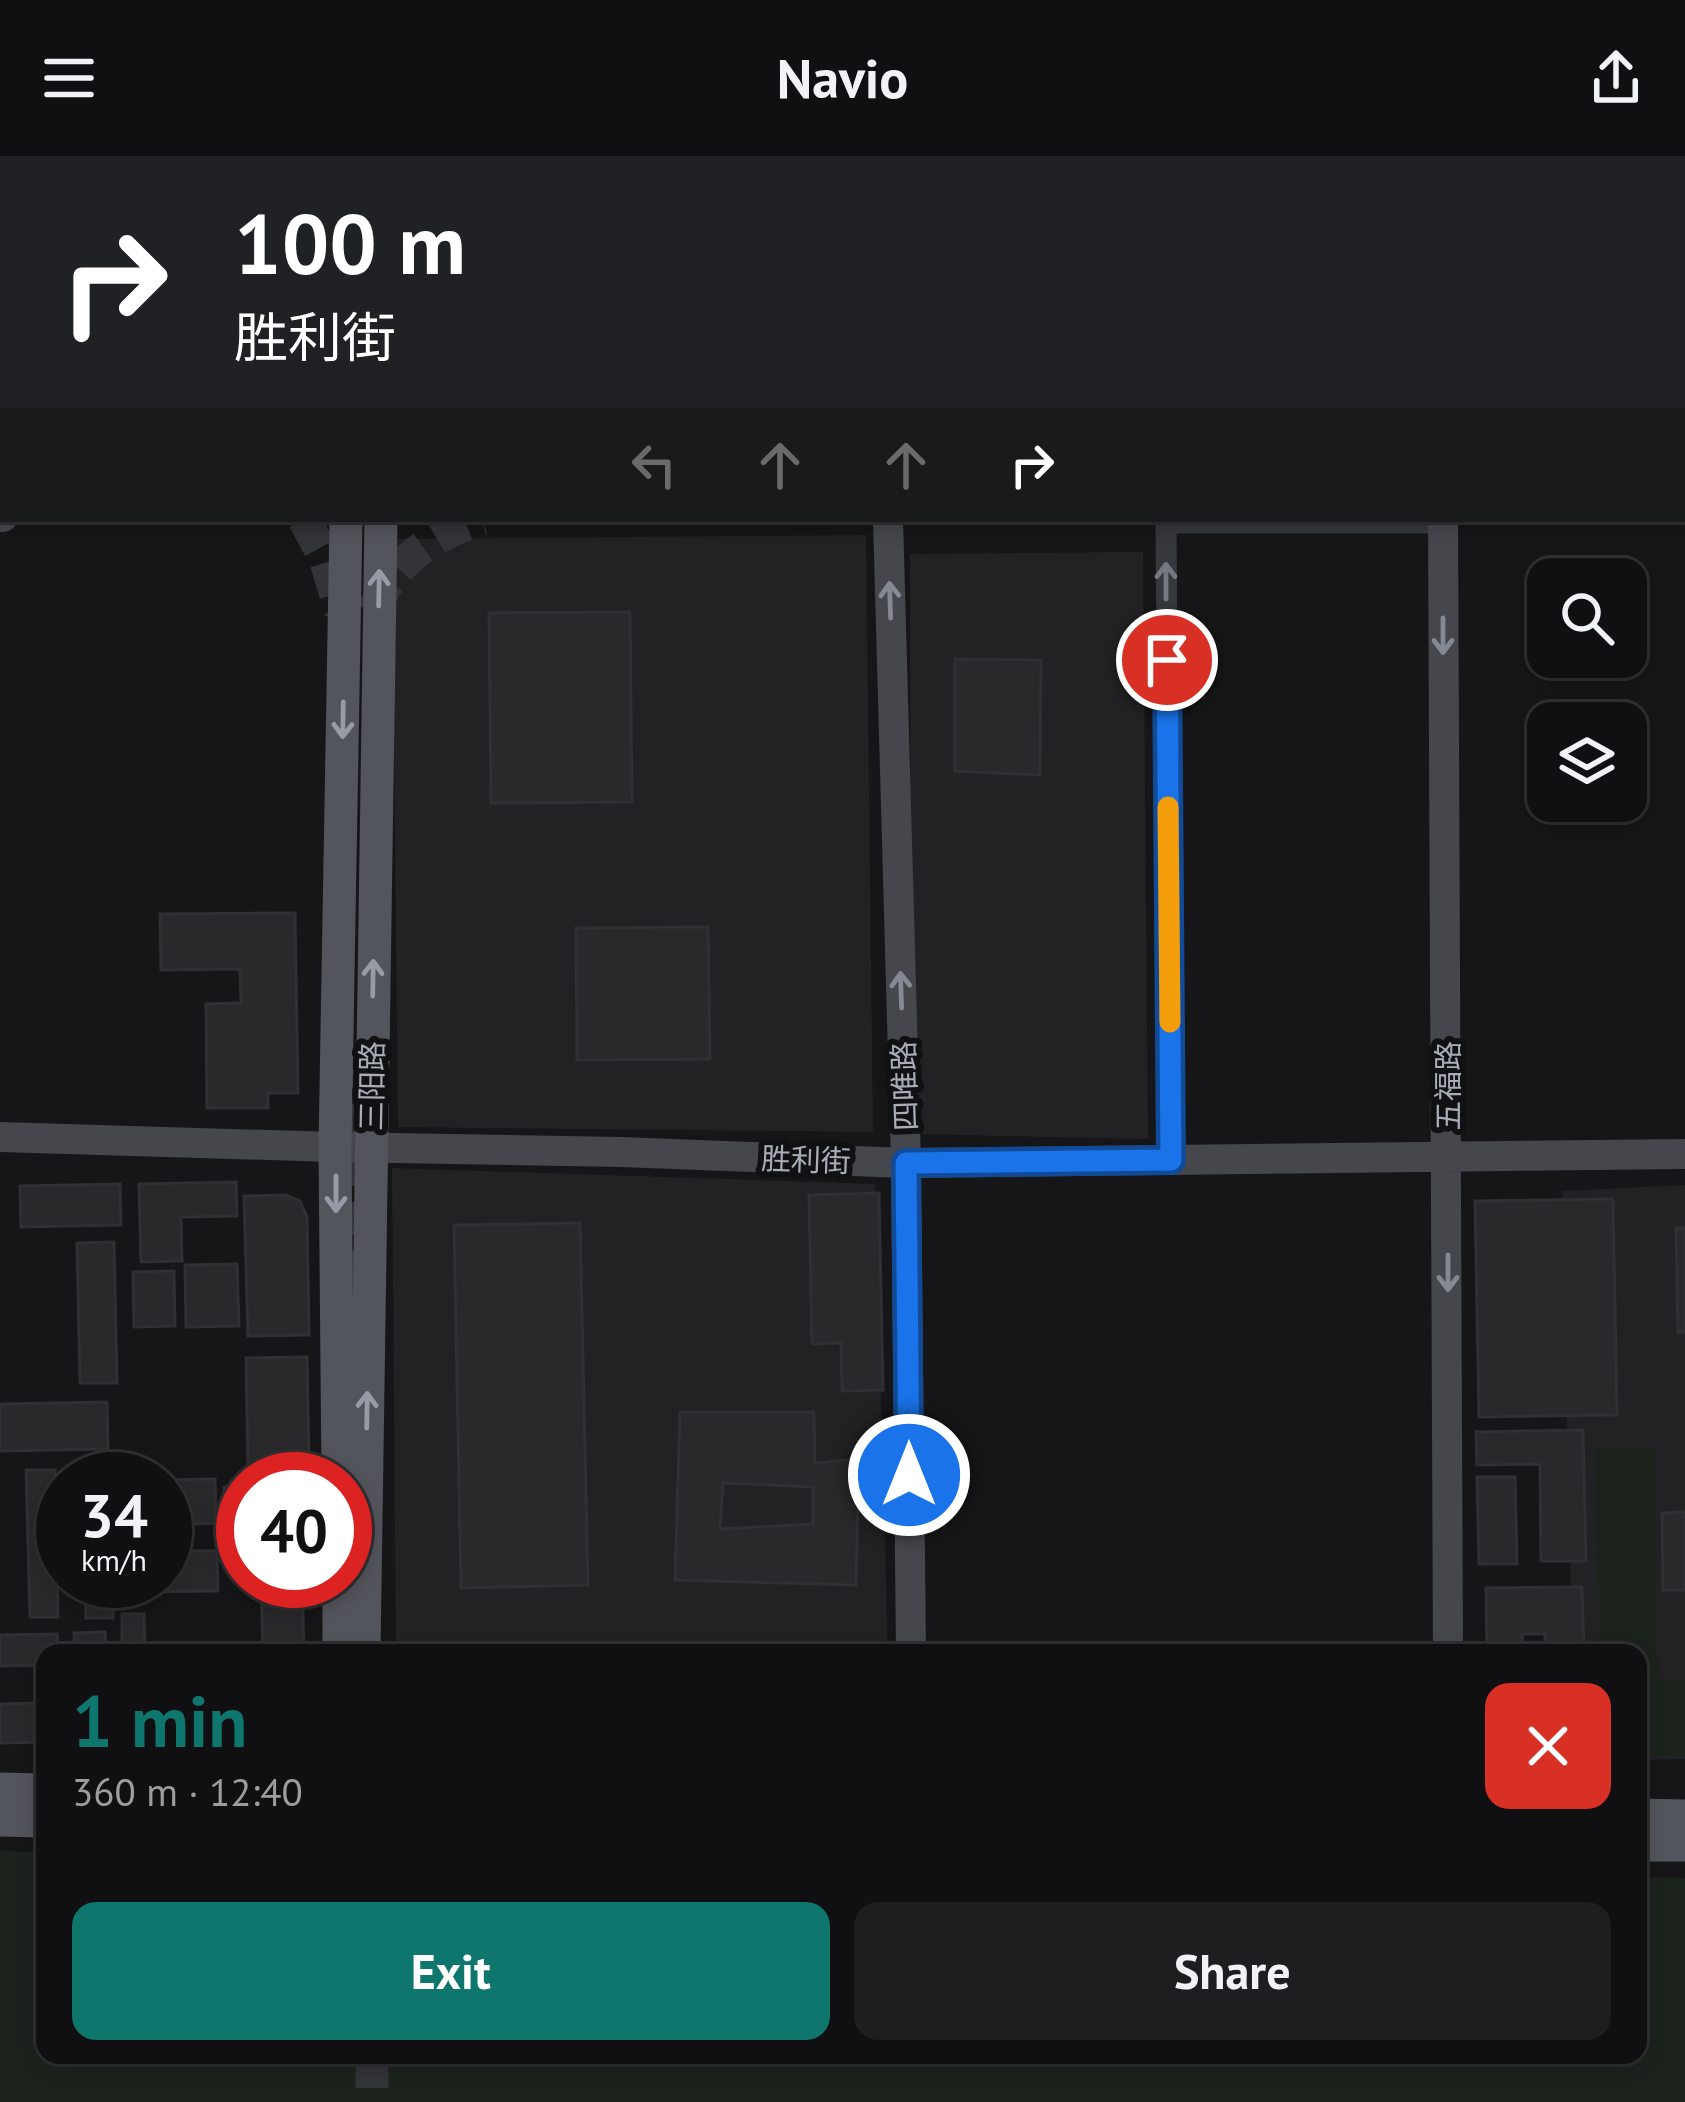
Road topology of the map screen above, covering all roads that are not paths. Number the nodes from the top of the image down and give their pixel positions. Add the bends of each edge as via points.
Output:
1 (346, 522) edge
2 (380, 522) edge
3 (888, 522) edge
4 (1351, 522) edge
5 (1443, 522) edge
6 (0, 1137) edge
7 (370, 1147) junction
8 (335, 1148) junction
9 (1685, 1154) edge
10 (1448, 1156) junction
11 (1171, 1160) junction
12 (906, 1163) junction
13 (338, 1452) edge
14 (338, 1608) edge
15 (339, 1644) edge
16 (364, 1644) edge
17 (910, 1644) edge
18 (1448, 1644) edge
19 (0, 1789) edge
20 (36, 1790) edge
21 (1647, 1815) edge
22 (1685, 1816) edge
23 (0, 1820) edge
24 (36, 1821) edge
25 (1647, 1845) edge
26 (1685, 1846) edge

1 -> 8 main road, 三阳路
7 -> 2 main road, 三阳路
12 -> 3 street, 四唯路
11 -> 4 street via 1166,524
5 -> 10 street, 五福路
6 - 8 street, 胜利街
7 - 8 street, 胜利街
7 - 12 street, 胜利街
16 -> 7 main road, 三阳路
8 -> 13 main road, 三阳路
9 - 10 street, 胜利街
10 - 11 street, 胜利街
10 -> 18 street, 五福路
11 - 12 street, 胜利街
12 - 17 street, 四唯路
14 - 15 main road
19 - 20 main road
21 - 22 main road
23 - 24 main road
25 - 26 main road

